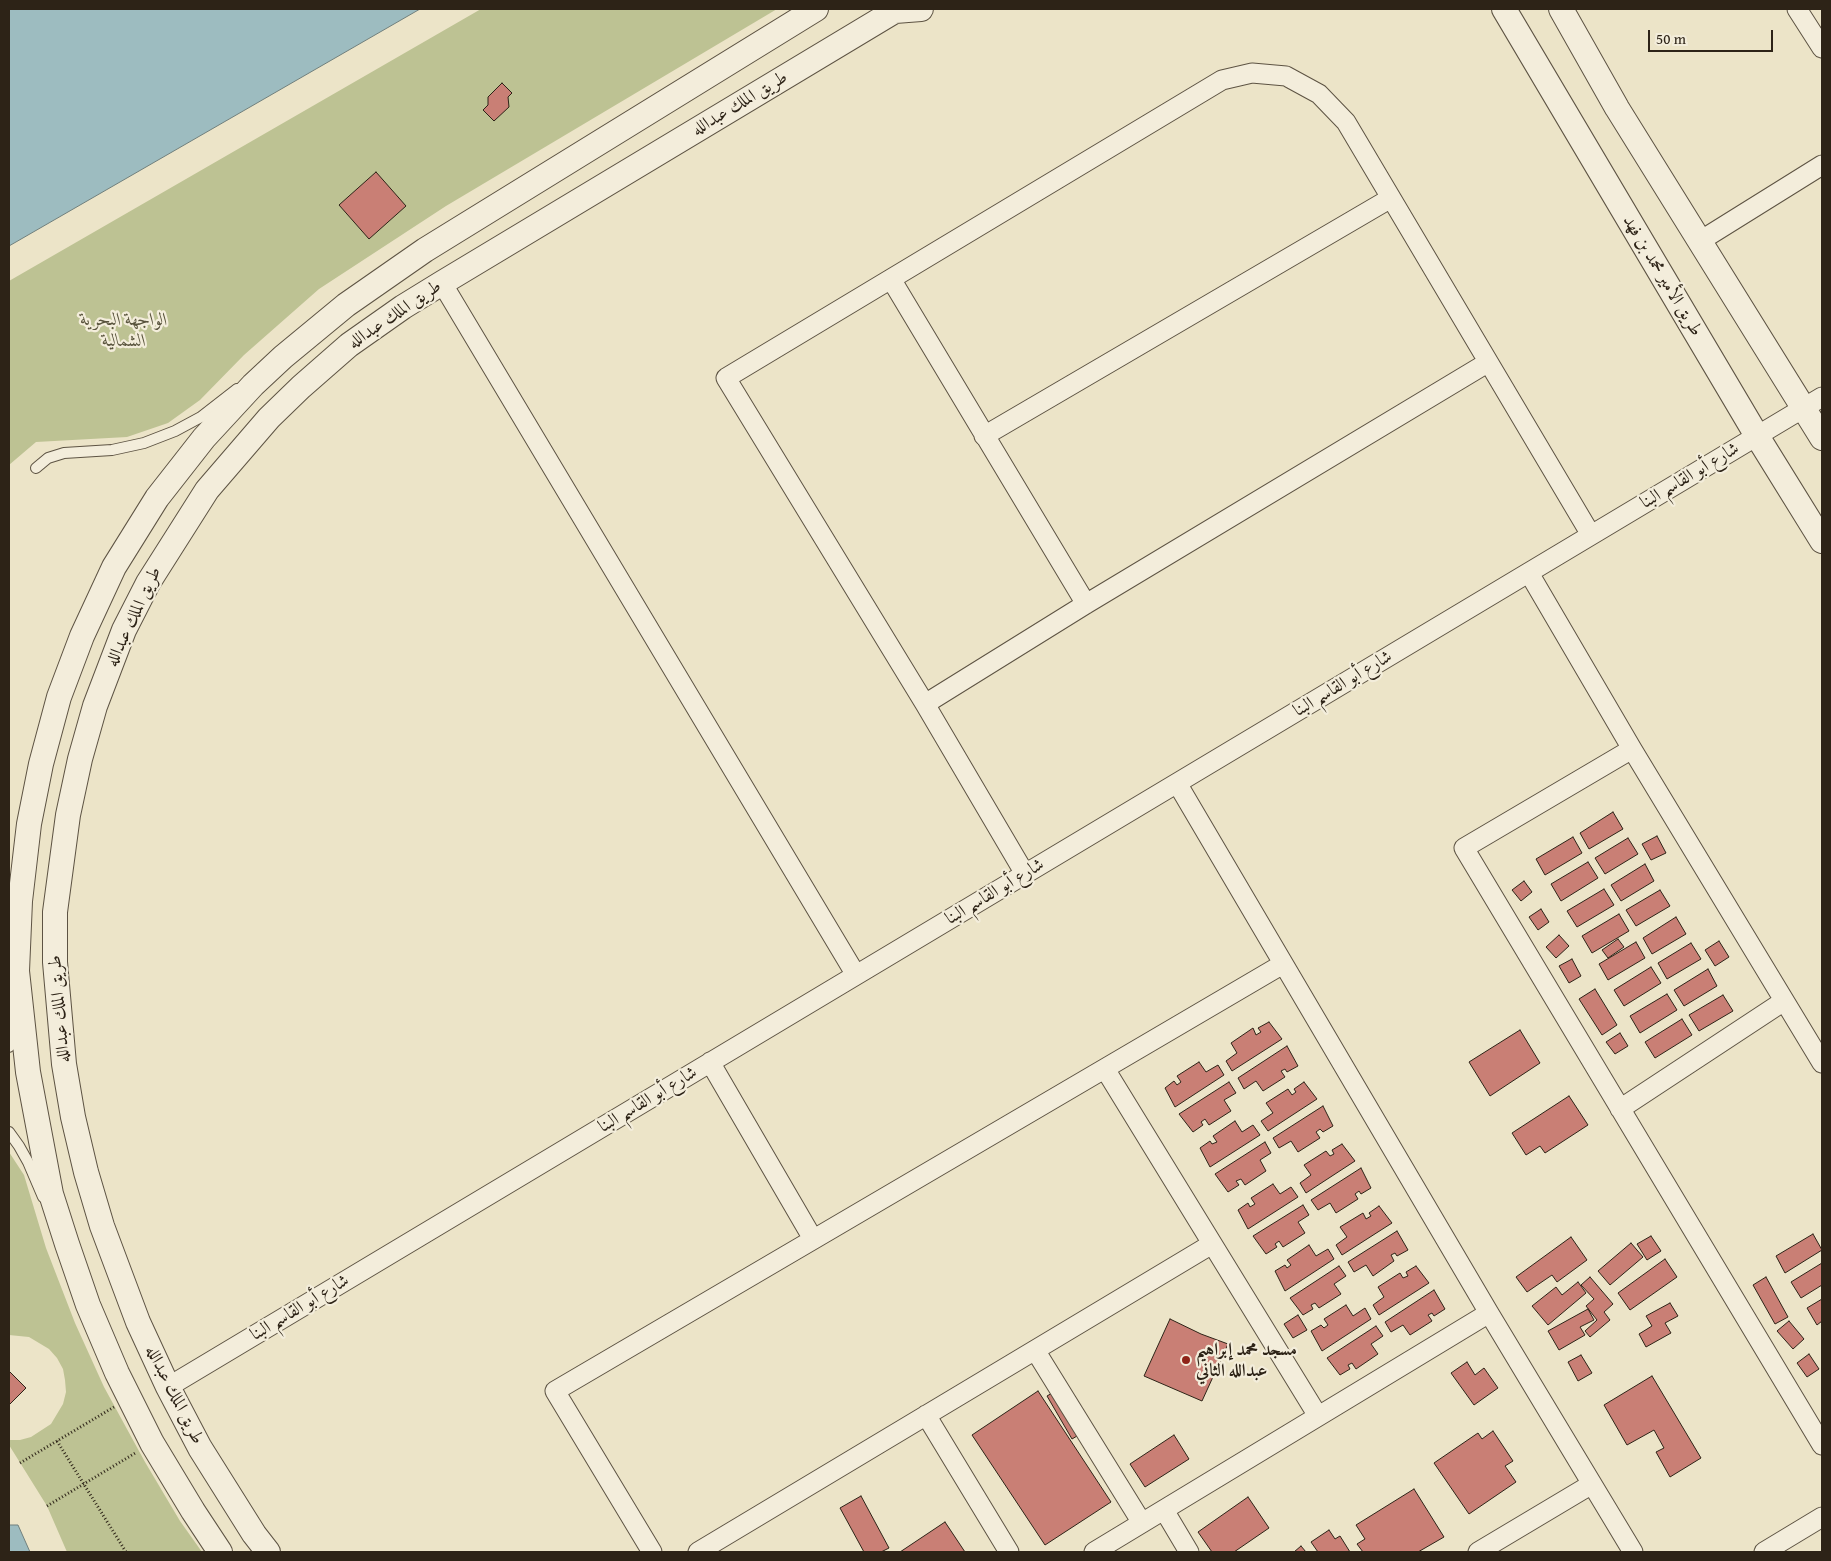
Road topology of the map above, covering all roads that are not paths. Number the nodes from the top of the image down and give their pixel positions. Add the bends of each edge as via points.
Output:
1 (816, 9) edge
2 (921, 9) edge
3 (1561, 9) edge
4 (1797, 9) edge
5 (896, 10) edge
6 (1507, 15) edge
7 (1822, 48) edge
8 (1822, 165) edge
9 (1390, 198) junction
10 (1700, 241) junction
11 (891, 279) junction
12 (442, 283) junction
13 (283, 356) junction
14 (1487, 363) junction
15 (1813, 402) edge
16 (984, 436) junction
17 (1757, 436) junction
18 (1822, 438) edge
19 (36, 468) dead end
20 (1591, 536) junction
21 (1822, 542) edge
22 (1529, 572) junction
23 (1086, 604) junction
24 (925, 704) junction
25 (1632, 749) junction
26 (1178, 783) junction
27 (1025, 874) junction
28 (22, 876) junction
29 (9, 917) edge
30 (1283, 964) junction
31 (856, 975) junction
32 (1784, 1001) junction
33 (9, 1002) edge
34 (9, 1047) edge
35 (710, 1062) junction
36 (1822, 1063) edge
37 (1105, 1069) junction
38 (1620, 1109) junction
39 (9, 1132) edge
40 (814, 1240) junction
41 (66, 1244) junction
42 (1212, 1244) junction
43 (1489, 1312) junction
44 (1035, 1350) junction
45 (168, 1387) junction
46 (926, 1415) junction
47 (1318, 1416) junction
48 (1822, 1445) edge
49 (1592, 1484) junction
50 (1164, 1510) junction
51 (1822, 1516) edge
52 (1142, 1523) junction
53 (220, 1552) edge
54 (268, 1552) edge
55 (652, 1552) edge
56 (698, 1552) edge
57 (1009, 1552) edge
58 (1094, 1552) edge
59 (1189, 1552) edge
60 (1478, 1552) edge
61 (1633, 1552) edge
62 (1764, 1552) edge

1 - 13 street, طريق الملك عبدالله via 425,250 346,305
2 - 5 street
3 - 10 street via 1617,108
4 - 7 street
5 - 12 street, طريق الملك عبدالله
6 - 17 street, طريق الأمير محمد بن فهد
8 - 10 street
9 - 11 street via 1346,122 1319,94 1286,76 1252,72 1222,80
9 - 14 street
9 - 16 street
10 - 15 street
11 - 16 street
11 - 24 street via 726,378
12 - 31 street
12 - 45 street, طريق الملك عبدالله via 349,345 301,387 269,418 207,490 148,583 124,630 80,759 68,815 55,912 55,962 64,1064 73,1117 102,1226 138,1322
13 - 19 lane via 201,417 175,431 144,443 112,450 64,453 48,458
13 - 28 street, طريق الملك عبدالله via 204,438 156,498 114,567 82,636 59,697 37,781
14 - 20 street
14 - 23 street
15 - 17 street, شارع أبو القاسم البنا
15 - 18 street
16 - 23 street
17 - 20 street, شارع أبو القاسم البنا
17 - 21 street, طريق الأمير محمد بن فهد
20 - 22 street, شارع أبو القاسم البنا
22 - 25 street
22 - 26 street, شارع أبو القاسم البنا
23 - 24 street
24 - 27 street
25 - 32 street
25 - 38 street via 1464,848
26 - 27 street, شارع أبو القاسم البنا
26 - 30 street
27 - 31 street, شارع أبو القاسم البنا
28 - 29 lane
28 - 41 street, طريق الملك عبدالله via 17,971 24,1041 41,1147
30 - 37 street
30 - 43 street
31 - 35 street, شارع أبو القاسم البنا
32 - 36 street
32 - 38 street
33 - 34 lane
35 - 40 street
35 - 45 street, شارع أبو القاسم البنا
37 - 40 street
37 - 42 street
38 - 48 street
39 - 41 lane via 28,1162
40 - 55 street via 555,1391
41 - 53 street, طريق الملك عبدالله via 88,1305 129,1398 192,1511
42 - 44 street
42 - 47 street
43 - 47 street
43 - 49 street
44 - 46 street
44 - 52 street
45 - 54 street, طريق الملك عبدالله via 200,1448
46 - 56 street
46 - 57 street
47 - 50 street
49 - 60 street
49 - 61 street
50 - 52 street
50 - 59 street
51 - 62 street
52 - 58 street

